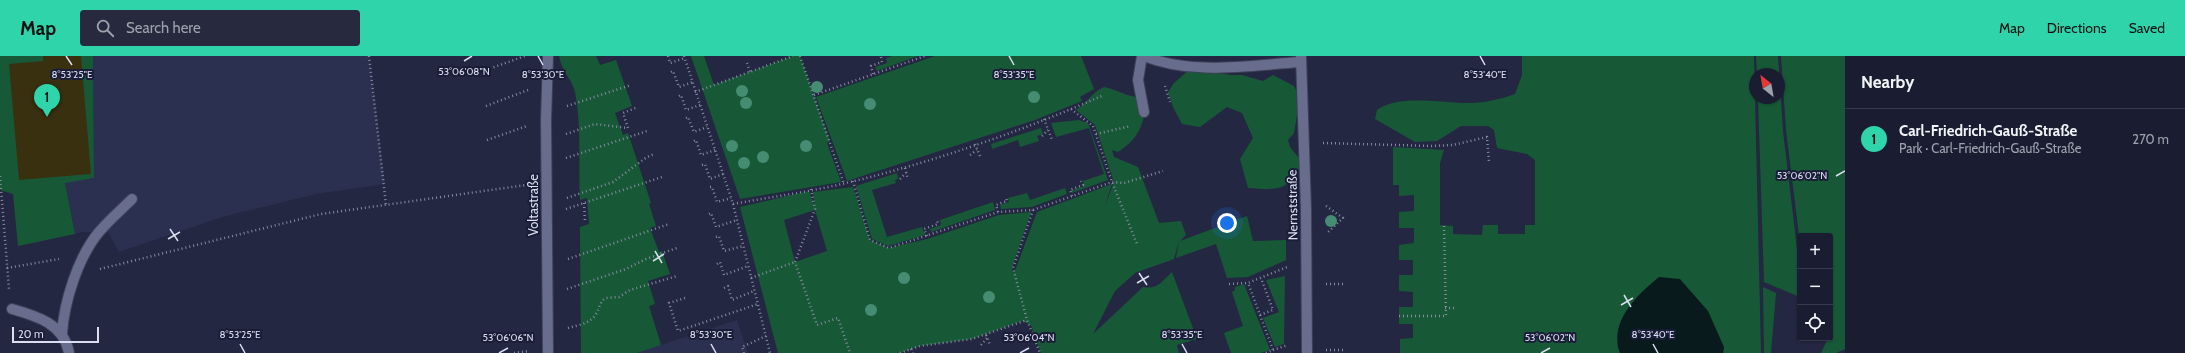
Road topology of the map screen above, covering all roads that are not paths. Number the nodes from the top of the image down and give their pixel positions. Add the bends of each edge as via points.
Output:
1 (548, 56) edge
2 (1143, 56) edge
3 (1301, 59) edge
4 (1144, 112) dead end
5 (132, 199) dead end
6 (12, 309) road end
7 (62, 334) junction
8 (69, 353) edge
9 (548, 353) edge
10 (1307, 353) edge

1 - 9 street, Voltastraße
2 - 3 street via 1172,65 1221,67
2 - 4 street via 1138,80
3 - 10 street, Nernststraße
5 - 7 street via 99,232 83,257 63,315
6 - 7 street via 50,323
7 - 8 street

